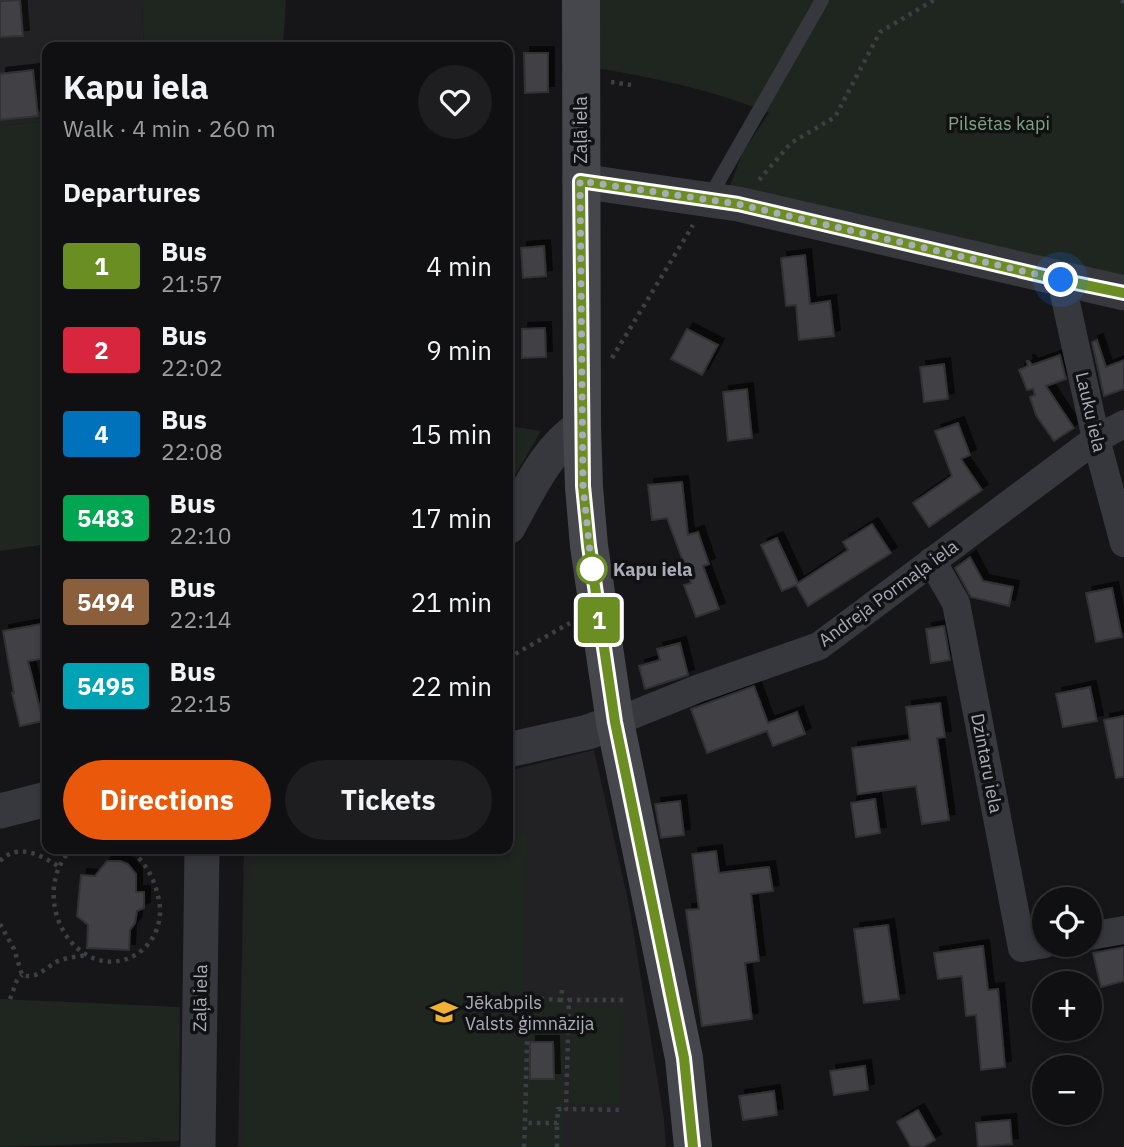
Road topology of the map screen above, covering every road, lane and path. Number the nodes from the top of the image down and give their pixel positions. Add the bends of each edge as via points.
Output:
1 (581, 0) edge
2 (822, 0) edge
3 (934, 0) edge
4 (604, 80) dead end
5 (631, 86) dead end
6 (580, 181) junction
7 (723, 202) junction
8 (1061, 280) junction
9 (1124, 293) edge
10 (608, 365) dead end
11 (1124, 424) edge
12 (582, 426) junction
13 (1096, 439) junction
14 (513, 518) edge
15 (1124, 543) edge
16 (932, 561) junction
17 (574, 620) dead end
18 (513, 655) edge
19 (615, 722) junction
20 (513, 749) edge
21 (42, 800) edge
22 (0, 811) edge
23 (66, 854) edge
24 (133, 854) edge
25 (202, 854) edge
26 (0, 861) edge
27 (58, 866) junction
28 (0, 924) edge
29 (1124, 930) edge
30 (1102, 934) edge
31 (1032, 946) edge
32 (88, 955) junction
33 (22, 975) junction
34 (562, 990) dead end
35 (10, 999) dead end
36 (561, 1000) junction
37 (569, 1000) junction
38 (623, 1000) dead end
39 (566, 1109) junction
40 (624, 1110) dead end
41 (524, 1123) junction
42 (557, 1123) junction
43 (198, 1147) edge
44 (524, 1147) edge
45 (556, 1147) edge
46 (693, 1147) edge

1 - 6 main road, Zaļā iela
2 - 7 lane
3 - 7 path via 880,33 835,117 791,143
4 - 5 path
6 - 7 street
6 - 12 main road, Zaļā iela
7 - 8 street
7 - 10 path
8 - 9 street
8 - 13 street, Lauku iela
11 - 13 street, Andreja Pormaļa iela
12 - 14 street via 548,457
12 - 19 main road, Zaļā iela via 589,546
13 - 15 street, Lauku iela
13 - 16 street, Andreja Pormaļa iela
16 - 19 street, Andreja Pormaļa iela via 819,646
16 - 31 street, Dzintaru iela via 956,603 1022,948
17 - 18 path
19 - 20 street, Andreja Pormaļa iela
19 - 46 main road, Zaļā iela via 684,1058
21 - 22 street
23 - 27 path
24 - 32 path via 148,869 159,895 156,934 148,947 120,961
25 - 43 street, Zaļā iela via 206,1065
26 - 27 path via 20,850
27 - 32 path via 53,886 60,924 71,942
28 - 33 path
29 - 30 street
32 - 33 path via 58,961 33,976
33 - 35 path
34 - 36 path
36 - 37 path
36 - 41 path via 528,998
37 - 38 path
37 - 39 path
39 - 40 path
39 - 42 path via 558,1109
41 - 42 path
41 - 44 path
42 - 45 path

